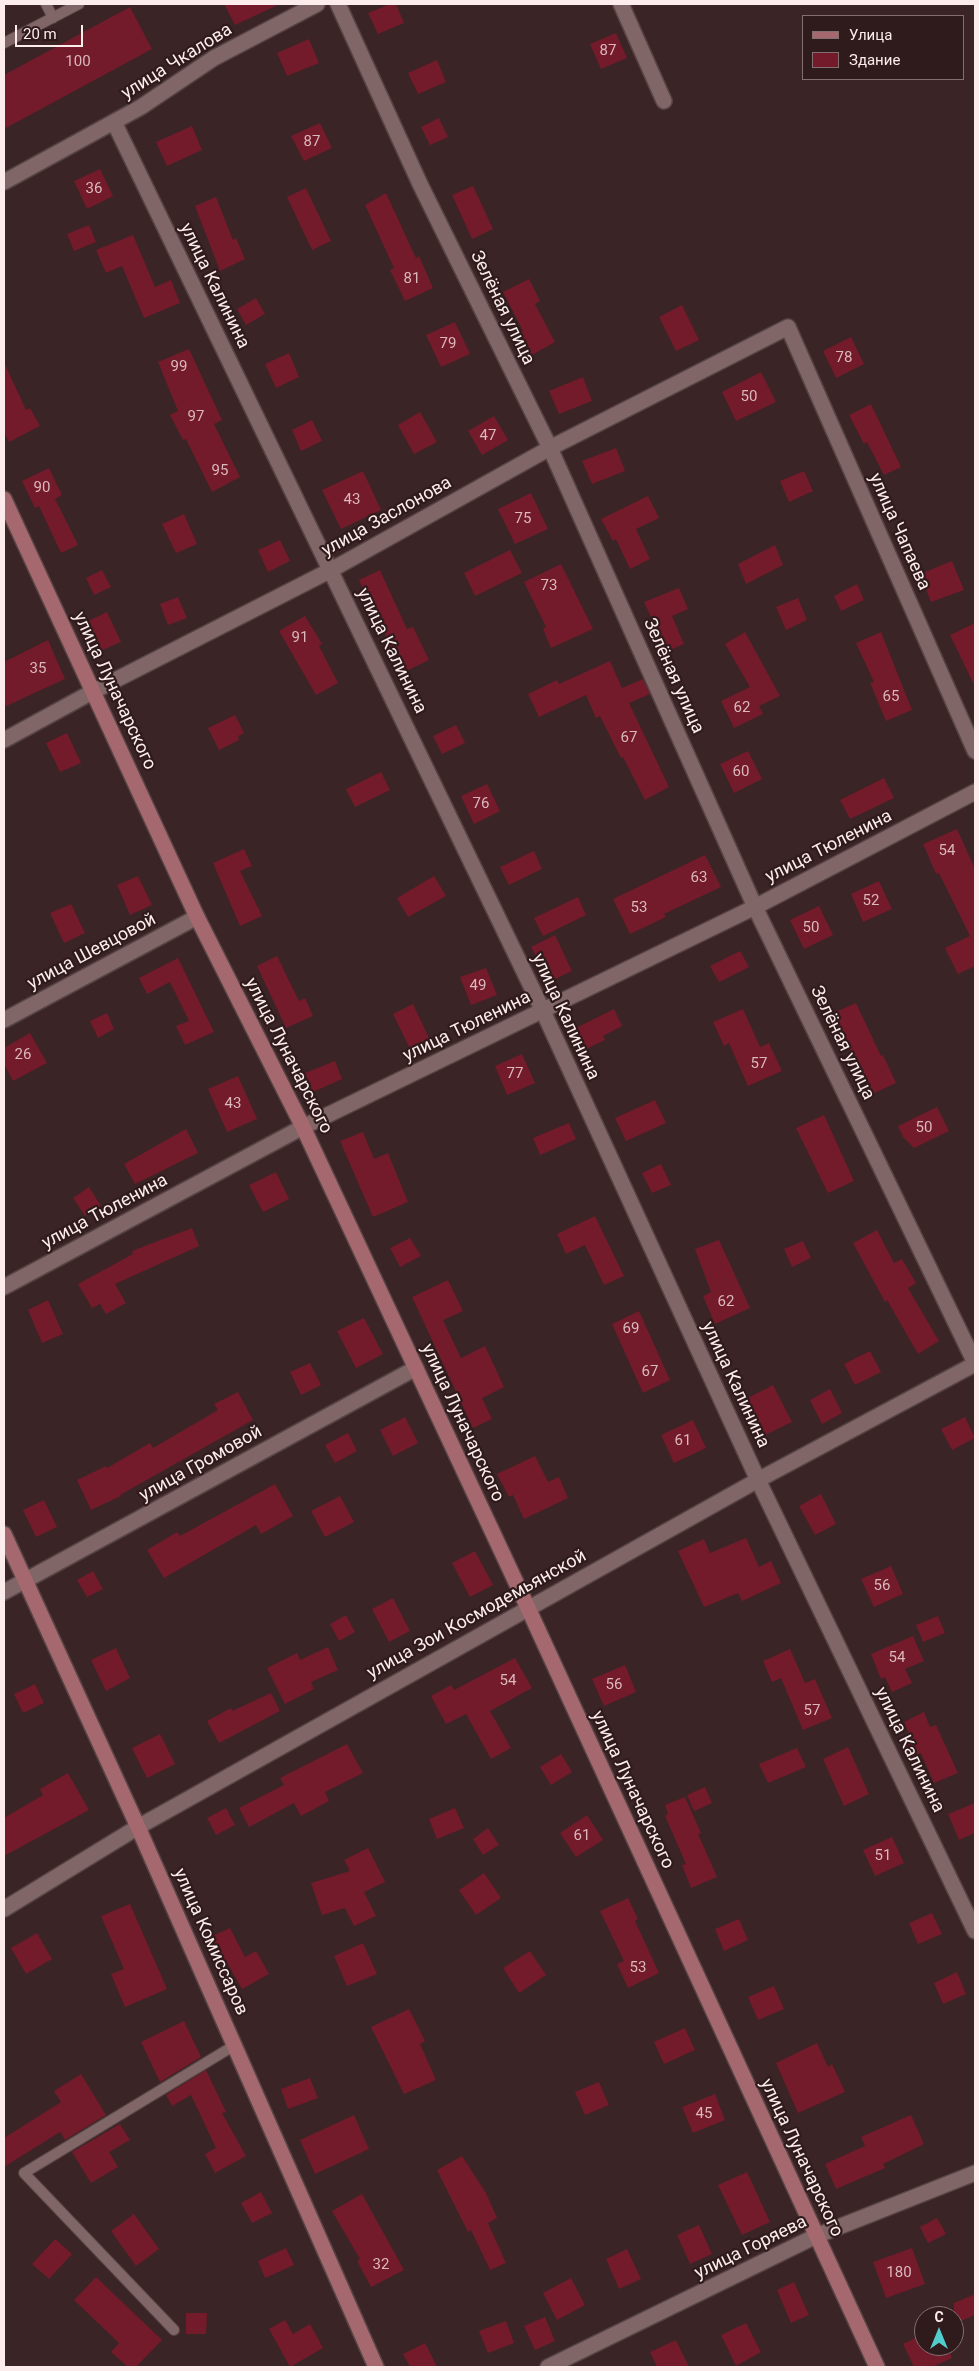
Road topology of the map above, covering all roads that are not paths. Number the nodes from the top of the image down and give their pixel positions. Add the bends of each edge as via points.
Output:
1 (46, 4) edge
2 (79, 4) edge
3 (318, 4) edge
4 (338, 4) edge
5 (621, 4) edge
6 (53, 18) junction
7 (4, 43) edge
8 (664, 101) dead end
9 (114, 122) junction
10 (4, 182) edge
11 (788, 327) joint
12 (550, 448) junction
13 (4, 499) edge
14 (331, 570) junction
15 (94, 691) junction
16 (4, 740) edge
17 (975, 751) edge
18 (975, 792) edge
19 (755, 907) junction
20 (197, 917) junction
21 (543, 1011) junction
22 (4, 1020) edge
23 (303, 1127) junction
24 (4, 1287) edge
25 (975, 1363) edge
26 (416, 1368) junction
27 (758, 1480) junction
28 (4, 1534) edge
29 (25, 1581) junction
30 (4, 1592) edge
31 (528, 1608) junction
32 (138, 1827) junction
33 (4, 1909) edge
34 (975, 1931) edge
35 (235, 2045) junction
36 (975, 2173) edge
37 (816, 2236) junction
38 (174, 2330) dead end
39 (376, 2367) edge
40 (548, 2367) edge
41 (877, 2367) edge

1 - 6 lane
2 - 6 lane
3 - 9 street, улица Чкалова via 214,58
4 - 12 street, Зелёная улица via 420,184
5 - 8 street
6 - 7 lane
9 - 10 street, улица Чкалова
9 - 14 street, улица Калинина
11 - 12 street, улица Заслонова
11 - 17 street, улица Чапаева
12 - 14 street, улица Заслонова
12 - 19 street, Зелёная улица
13 - 15 main road, улица Луначарского
14 - 15 street, улица Заслонова
14 - 21 street, улица Калинина
15 - 16 street, улица Заслонова
15 - 20 main road, улица Луначарского
18 - 19 street, улица Тюленина
19 - 21 street, улица Тюленина
19 - 25 street, Зелёная улица
20 - 22 street, улица Шевцовой
20 - 23 main road, улица Луначарского
21 - 23 street, улица Тюленина
21 - 27 street, улица Калинина
23 - 24 street, улица Тюленина
23 - 26 main road, улица Луначарского
25 - 27 street, улица Зои Космодемьянской
26 - 29 street, улица Громовой
26 - 31 main road, улица Луначарского
27 - 31 street, улица Зои Космодемьянской
27 - 34 street, улица Калинина
28 - 29 main road, улица Комиссаров
29 - 30 street, улица Громовой
29 - 32 main road, улица Комиссаров
31 - 32 street, улица Зои Космодемьянской
31 - 37 main road, улица Луначарского
32 - 33 street, улица Зои Космодемьянской
32 - 35 main road, улица Комиссаров
35 - 38 lane via 24,2173
35 - 39 main road, улица Комиссаров
36 - 37 street, улица Горяева
37 - 40 street, улица Горяева
37 - 41 main road, улица Луначарского

